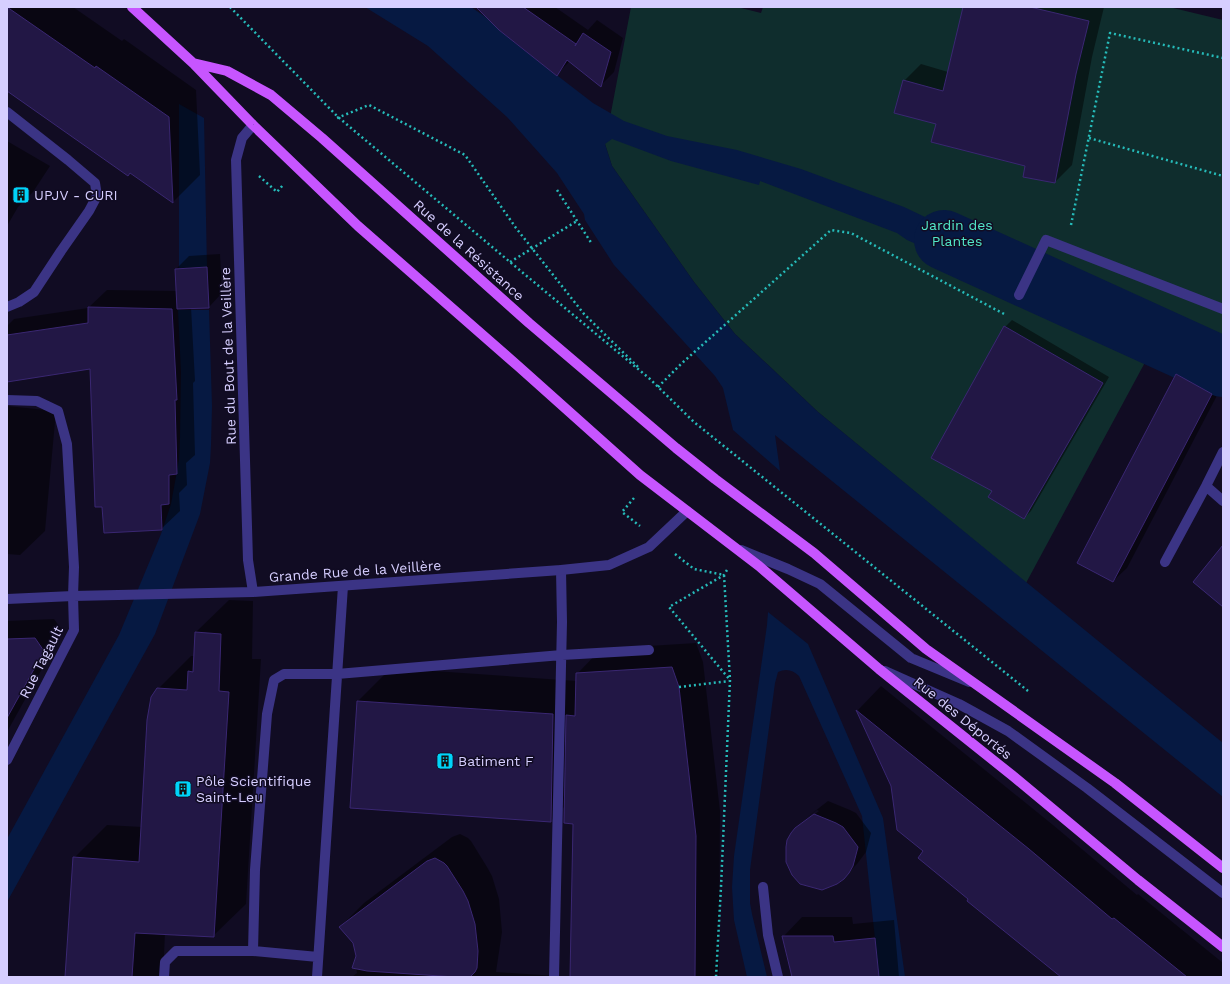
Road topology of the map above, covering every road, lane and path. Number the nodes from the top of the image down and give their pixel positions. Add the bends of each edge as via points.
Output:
1 (132, 7) edge
2 (230, 7) edge
3 (1223, 58) edge
4 (193, 63) junction
5 (7, 112) edge
6 (338, 117) junction
7 (253, 125) junction
8 (1089, 138) junction
9 (1223, 176) edge
10 (557, 190) dead end
11 (577, 221) junction
12 (592, 244) dead end
13 (532, 248) junction
14 (1066, 248) junction
15 (510, 262) junction
16 (1019, 295) joint
17 (7, 307) edge
18 (1223, 309) edge
19 (650, 379) junction
20 (658, 387) junction
21 (7, 400) edge
22 (1223, 452) edge
23 (1206, 486) junction
24 (1223, 501) edge
25 (687, 511) junction
26 (737, 549) junction
27 (1165, 562) dead end
28 (730, 565) dead end
29 (561, 570) junction
30 (724, 575) junction
31 (343, 586) junction
32 (253, 592) junction
33 (73, 596) junction
34 (7, 599) edge
35 (648, 650) dead end
36 (562, 655) junction
37 (879, 669) junction
38 (337, 674) junction
39 (730, 680) junction
40 (977, 685) junction
41 (679, 687) dead end
42 (1031, 694) dead end
43 (7, 760) edge
44 (1223, 868) edge
45 (764, 887) dead end
46 (1223, 893) edge
47 (1223, 947) edge
48 (253, 951) junction
49 (318, 956) junction
50 (164, 977) edge
51 (317, 977) edge
52 (554, 977) edge
53 (716, 977) edge
54 (778, 977) edge

1 - 4 main road, Rue de la Résistance
2 - 6 path
3 - 8 path via 1110,33
4 - 7 main road, Rue de la Résistance
4 - 40 main road, Rue de la Résistance via 227,71 271,95 529,323 676,448 814,553 926,649
5 - 17 street via 95,183 97,196 34,292
6 - 13 path via 369,105 464,155
6 - 15 path
7 - 25 main road, Rue de la Résistance via 358,226 640,475
7 - 32 street, Rue du Bout de la Veillère via 242,138 236,160 248,560
8 - 9 path
8 - 14 path
10 - 11 path
11 - 12 path
11 - 13 path
13 - 15 path
13 - 19 path via 584,314
14 - 16 street via 1046,240
14 - 18 street
15 - 19 path
16 - 20 path via 1009,317 851,234 831,230
19 - 20 path
20 - 42 path via 694,422
21 - 33 street, Rue Tagault via 37,401 58,411 67,444 74,567
22 - 23 street
23 - 24 street
23 - 27 street
25 - 26 main road, Rue des Déportés
25 - 29 street, Grande Rue de la Veillère via 649,547 609,565
26 - 37 main road, Rue des Déportés
26 - 40 street via 820,584 911,658
28 - 30 path
29 - 31 street, Grande Rue de la Veillère
29 - 36 street
30 - 39 path
30 - 39 path via 669,608
31 - 32 street, Grande Rue de la Veillère
31 - 38 street
32 - 33 street, Grande Rue de la Veillère
33 - 34 street, Grande Rue de la Veillère
33 - 43 street, Rue Tagault via 74,630
35 - 36 street
36 - 38 street
36 - 52 street
37 - 46 street via 959,704 1008,732 1087,788
37 - 47 main road, Rue des Déportés
38 - 48 street via 284,674 274,680 267,714 255,870
38 - 49 street
39 - 41 path
39 - 53 path
40 - 44 main road via 1115,783
45 - 54 street via 768,935
48 - 49 street
48 - 50 street via 176,951 165,962
49 - 51 street

